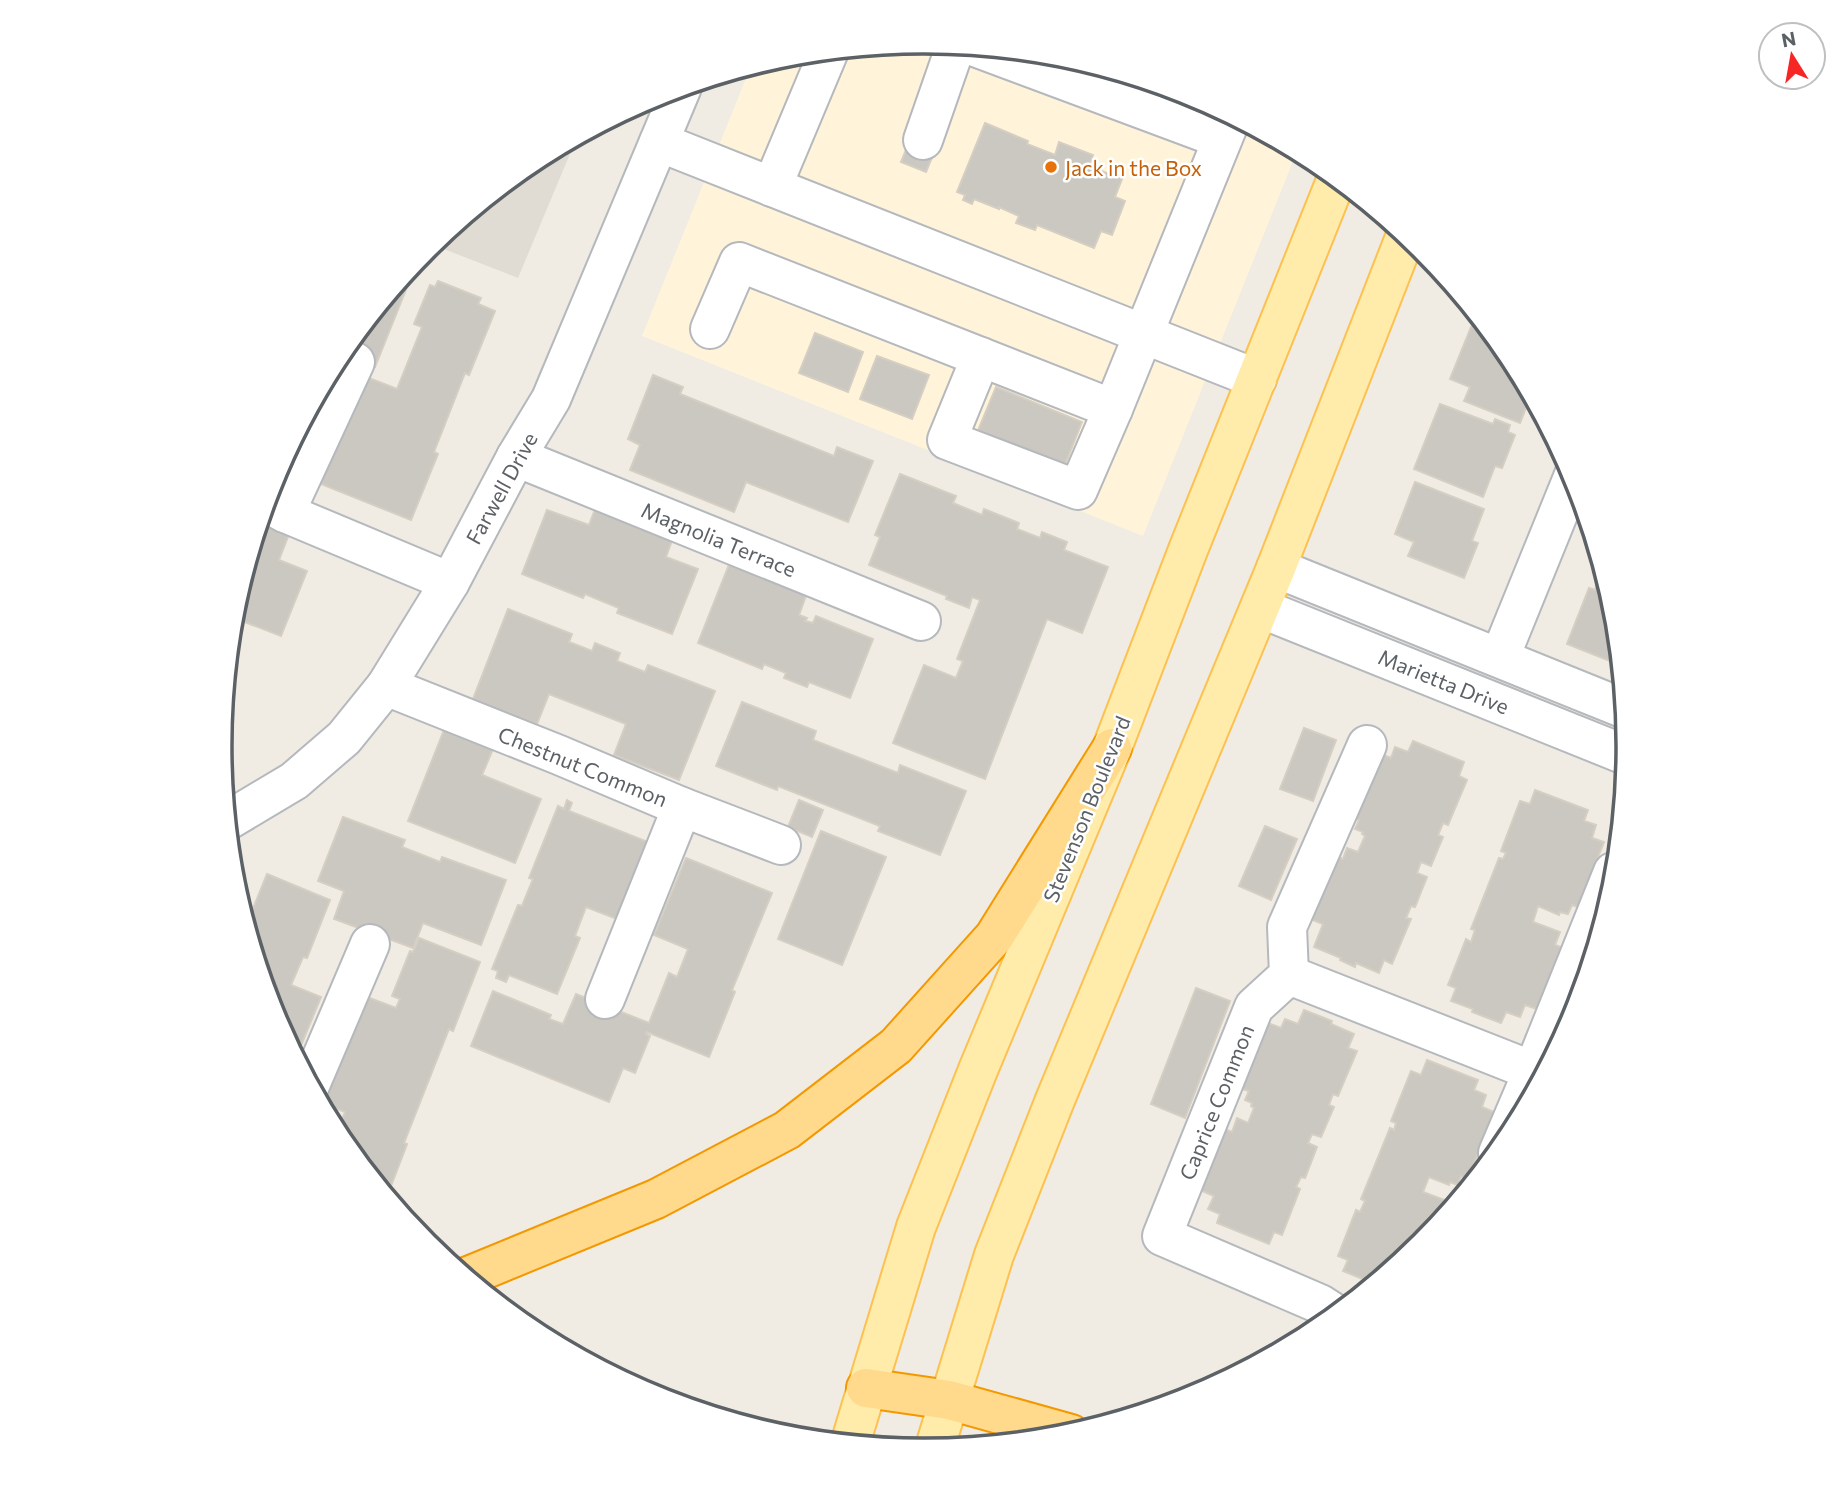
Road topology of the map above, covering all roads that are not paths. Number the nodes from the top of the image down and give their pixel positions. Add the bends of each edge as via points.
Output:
1 (952, 55) edge
2 (1017, 61) edge
3 (825, 62) edge
4 (676, 100) edge
5 (1227, 128) edge
6 (923, 140) dead end
7 (659, 142) junction
8 (772, 187) junction
9 (1333, 188) edge
10 (1402, 246) edge
11 (710, 329) dead end
12 (1143, 334) junction
13 (981, 357) junction
14 (349, 360) edge
15 (1257, 379) junction
16 (1113, 410) junction
17 (516, 457) junction
18 (1567, 491) edge
19 (275, 508) edge
20 (1276, 568) junction
21 (450, 582) junction
22 (1260, 608) junction
23 (921, 621) dead end
24 (1500, 657) junction
25 (386, 686) junction
26 (1615, 705) edge
27 (1367, 745) dead end
28 (1112, 748) junction
29 (1616, 751) edge
30 (682, 807) junction
31 (236, 816) edge
32 (781, 845) dead end
33 (1595, 918) edge
34 (370, 944) dead end
35 (1289, 975) junction
36 (605, 999) dead end
37 (1533, 1071) junction
38 (315, 1075) edge
39 (1523, 1095) edge
40 (475, 1273) edge
41 (1328, 1309) edge
42 (866, 1388) junction
43 (949, 1400) junction
44 (1047, 1427) edge
45 (853, 1435) edge
46 (937, 1438) edge

1 - 6 street
2 - 5 street
3 - 8 street
4 - 7 street, Farwell Drive
5 - 12 street
7 - 8 street
7 - 17 street, Farwell Drive via 551,399
8 - 12 street
9 - 15 main road, Stevenson Boulevard
10 - 20 main road
11 - 13 street via 739,262
12 - 15 street
12 - 16 street
13 - 16 street
13 - 16 street via 947,440 1078,490
14 - 19 street via 355,362
15 - 28 main road, Stevenson Boulevard
17 - 21 street, Farwell Drive
17 - 23 street, Magnolia Terrace
18 - 24 street
19 - 21 street
20 - 22 main road
20 - 24 street, Marietta Drive
21 - 25 street, Farwell Drive
22 - 29 street, Marietta Drive
22 - 43 main road via 999,1242
24 - 26 street, Marietta Drive
25 - 30 street, Chestnut Common
25 - 31 street, Farwell Drive via 344,738 295,781
27 - 35 street via 1287,928
28 - 40 highway via 994,937 896,1046 787,1130 656,1199
28 - 42 main road, Stevenson Boulevard via 916,1227
30 - 32 street, Chestnut Common
30 - 36 street
33 - 37 street
34 - 38 street
35 - 37 street
35 - 41 street, Caprice Common via 1254,1007 1162,1236
37 - 39 street
42 - 43 highway
42 - 45 main road, Stevenson Boulevard
43 - 44 highway
43 - 46 main road

